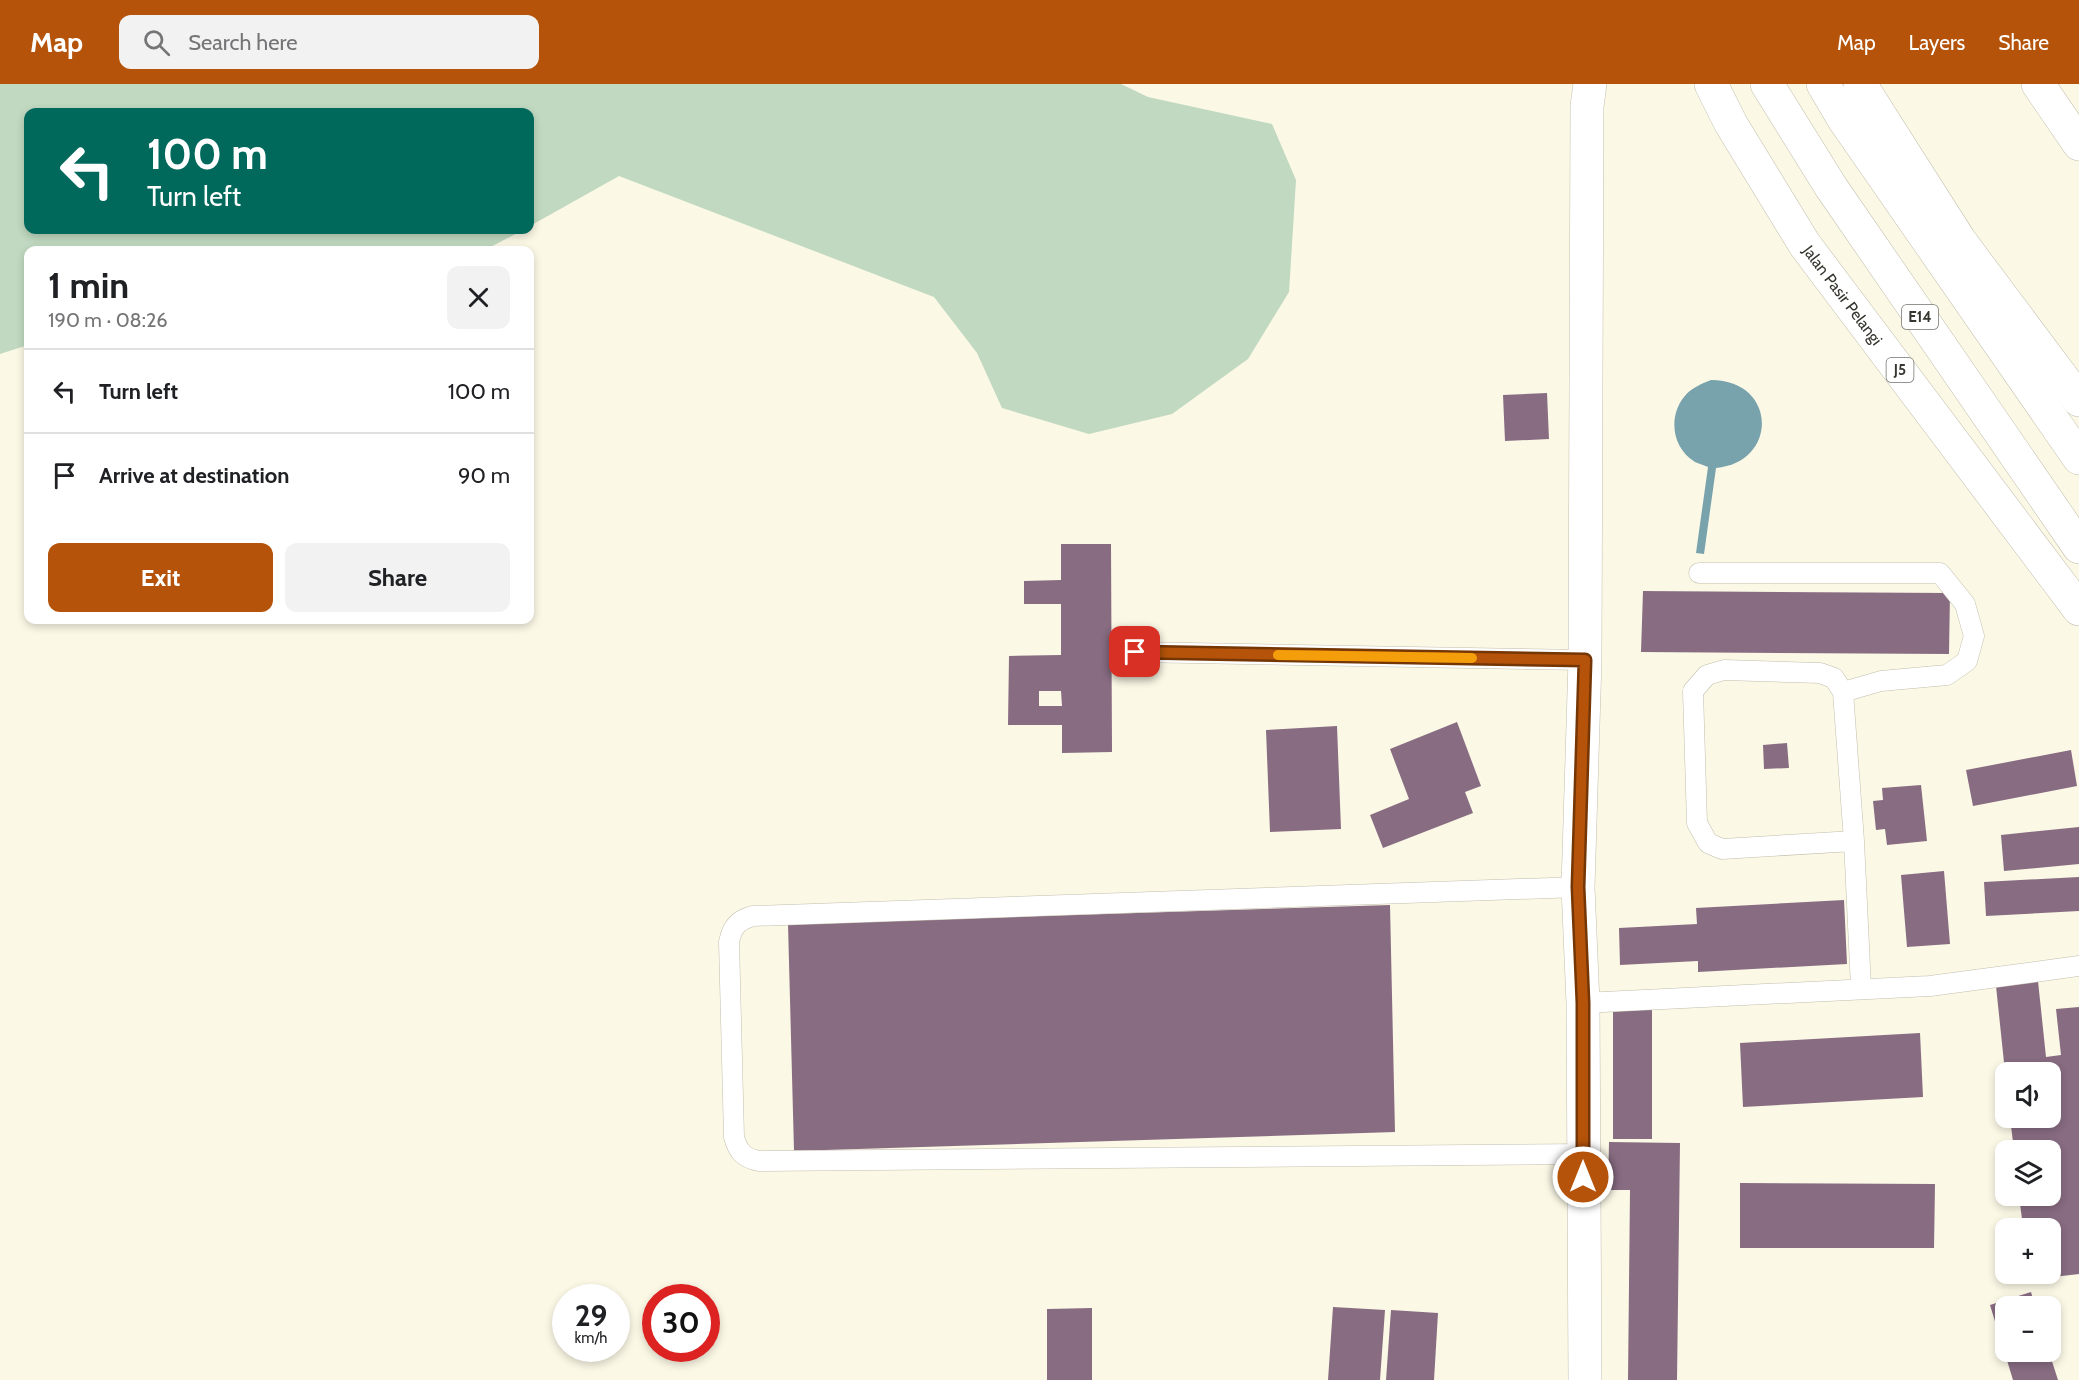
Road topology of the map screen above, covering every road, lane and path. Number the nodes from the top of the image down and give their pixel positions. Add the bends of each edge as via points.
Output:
1 (1590, 84) edge
2 (1711, 84) edge
3 (1767, 84) edge
4 (1823, 84) edge
5 (1860, 84) edge
6 (2038, 84) edge
7 (2079, 144) edge
8 (2079, 400) edge
9 (2079, 458) edge
10 (2079, 547) edge
11 (1699, 573) dead end
12 (2079, 609) edge
13 (1135, 652) dead end
14 (1585, 660) junction
15 (1843, 692) junction
16 (1854, 841) junction
17 (1578, 887) junction
18 (2079, 966) edge
19 (1861, 988) junction
20 (1583, 1003) junction
21 (1583, 1154) junction
22 (1585, 1380) edge

1 - 14 main road
2 - 12 main road, Jalan Pasir Pelangi / J5 via 1805,245
3 - 10 main road, E14 via 1831,187
4 - 9 main road
5 - 8 main road via 1960,241
6 - 7 main road
11 - 15 lane via 1940,573 1965,604 1974,636 1967,661 1947,675 1881,681
13 - 14 lane
14 - 17 main road
15 - 16 lane
15 - 16 lane via 1833,678 1820,673 1724,670 1707,675 1693,692 1696,823 1708,843 1722,849
16 - 19 lane
17 - 20 main road
17 - 21 lane via 753,916 735,924 729,942 734,1137 742,1155 750,1160
18 - 19 lane via 1930,986
19 - 20 lane
20 - 21 main road
21 - 22 main road

